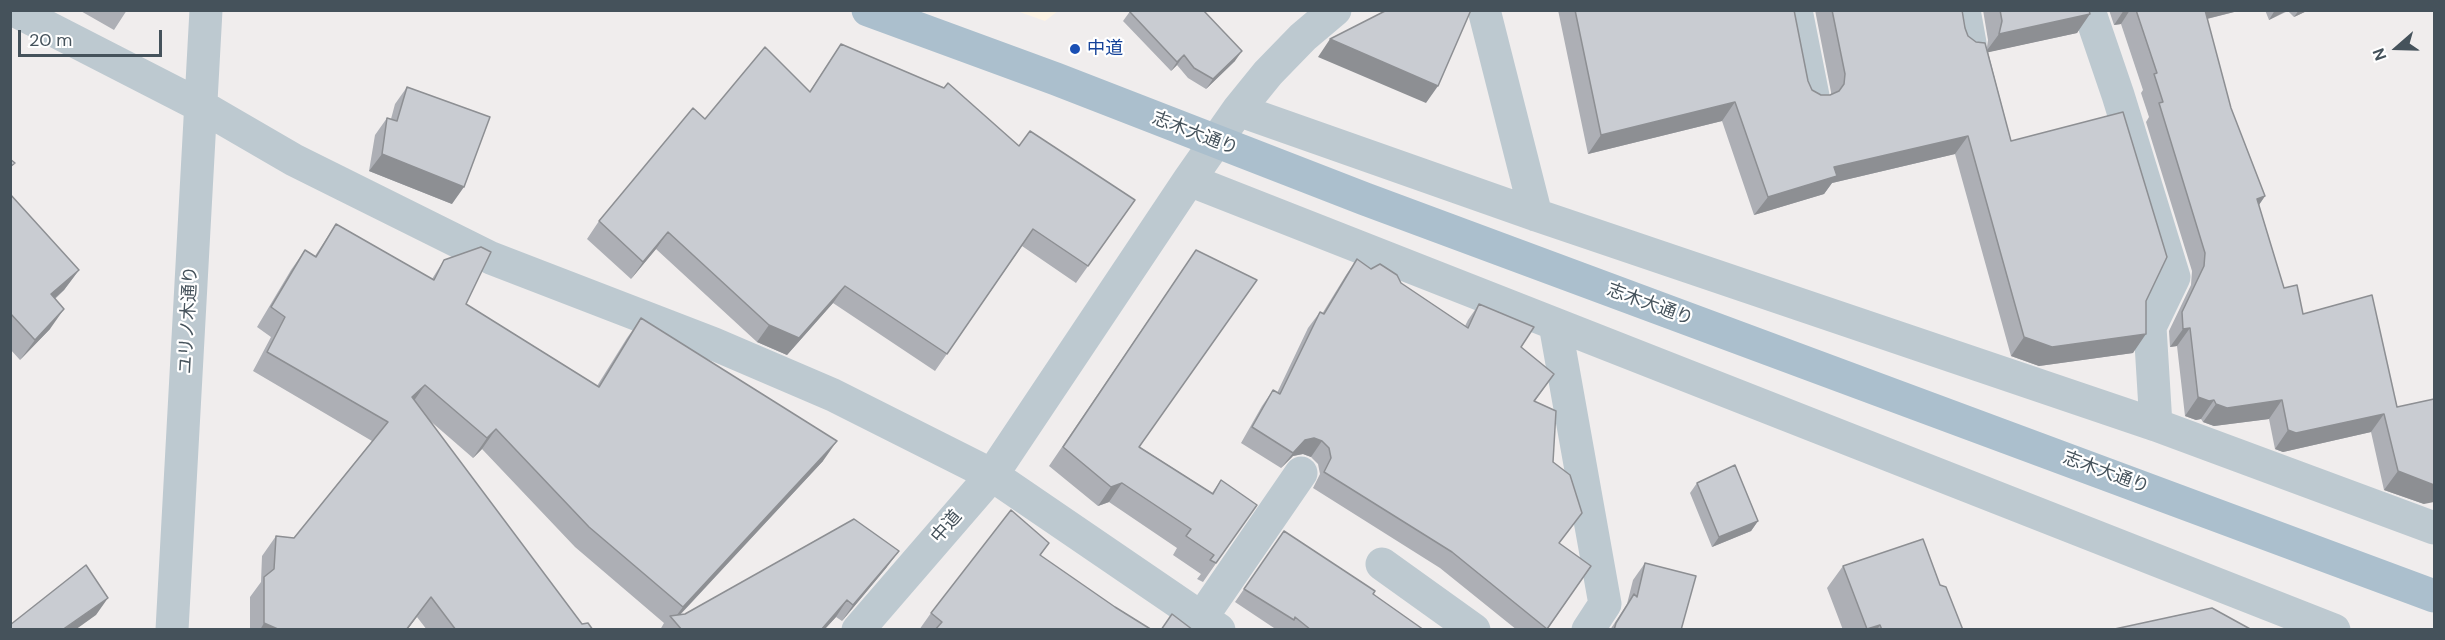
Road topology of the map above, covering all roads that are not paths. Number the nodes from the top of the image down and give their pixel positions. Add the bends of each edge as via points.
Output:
1 (14, 10) edge
2 (206, 10) edge
3 (868, 10) edge
4 (1335, 10) edge
5 (1484, 10) edge
6 (1796, 10) edge
7 (1964, 10) edge
8 (2089, 10) edge
9 (1970, 43) edge
10 (1813, 96) edge
11 (201, 106) junction
12 (1238, 110) junction
13 (1214, 142) junction
14 (1189, 180) junction
15 (1536, 215) junction
16 (1555, 324) junction
17 (2156, 425) junction
18 (1301, 473) dead end
19 (992, 475) junction
20 (2434, 528) edge
21 (1382, 564) dead end
22 (2434, 596) edge
23 (1210, 623) edge
24 (172, 630) edge
25 (858, 630) edge
26 (1474, 630) edge
27 (1588, 630) edge
28 (2334, 630) edge

1 - 11 street
2 - 11 street, ユリノ木通り
3 - 13 main road, 志木大通り
4 - 12 street, 中道 via 1268,73
5 - 15 street
6 - 10 street
7 - 9 street
8 - 17 street via 2174,278 2150,327
11 - 19 street via 303,165 491,258 833,395
11 - 24 street, ユリノ木通り
12 - 13 street, 中道
12 - 15 street
13 - 14 street, 中道
13 - 22 main road, 志木大通り
14 - 16 street
14 - 19 street, 中道
15 - 17 street
16 - 27 street via 1605,604
16 - 28 street
17 - 20 street
18 - 23 street
19 - 23 street
19 - 25 street, 中道
21 - 26 street

